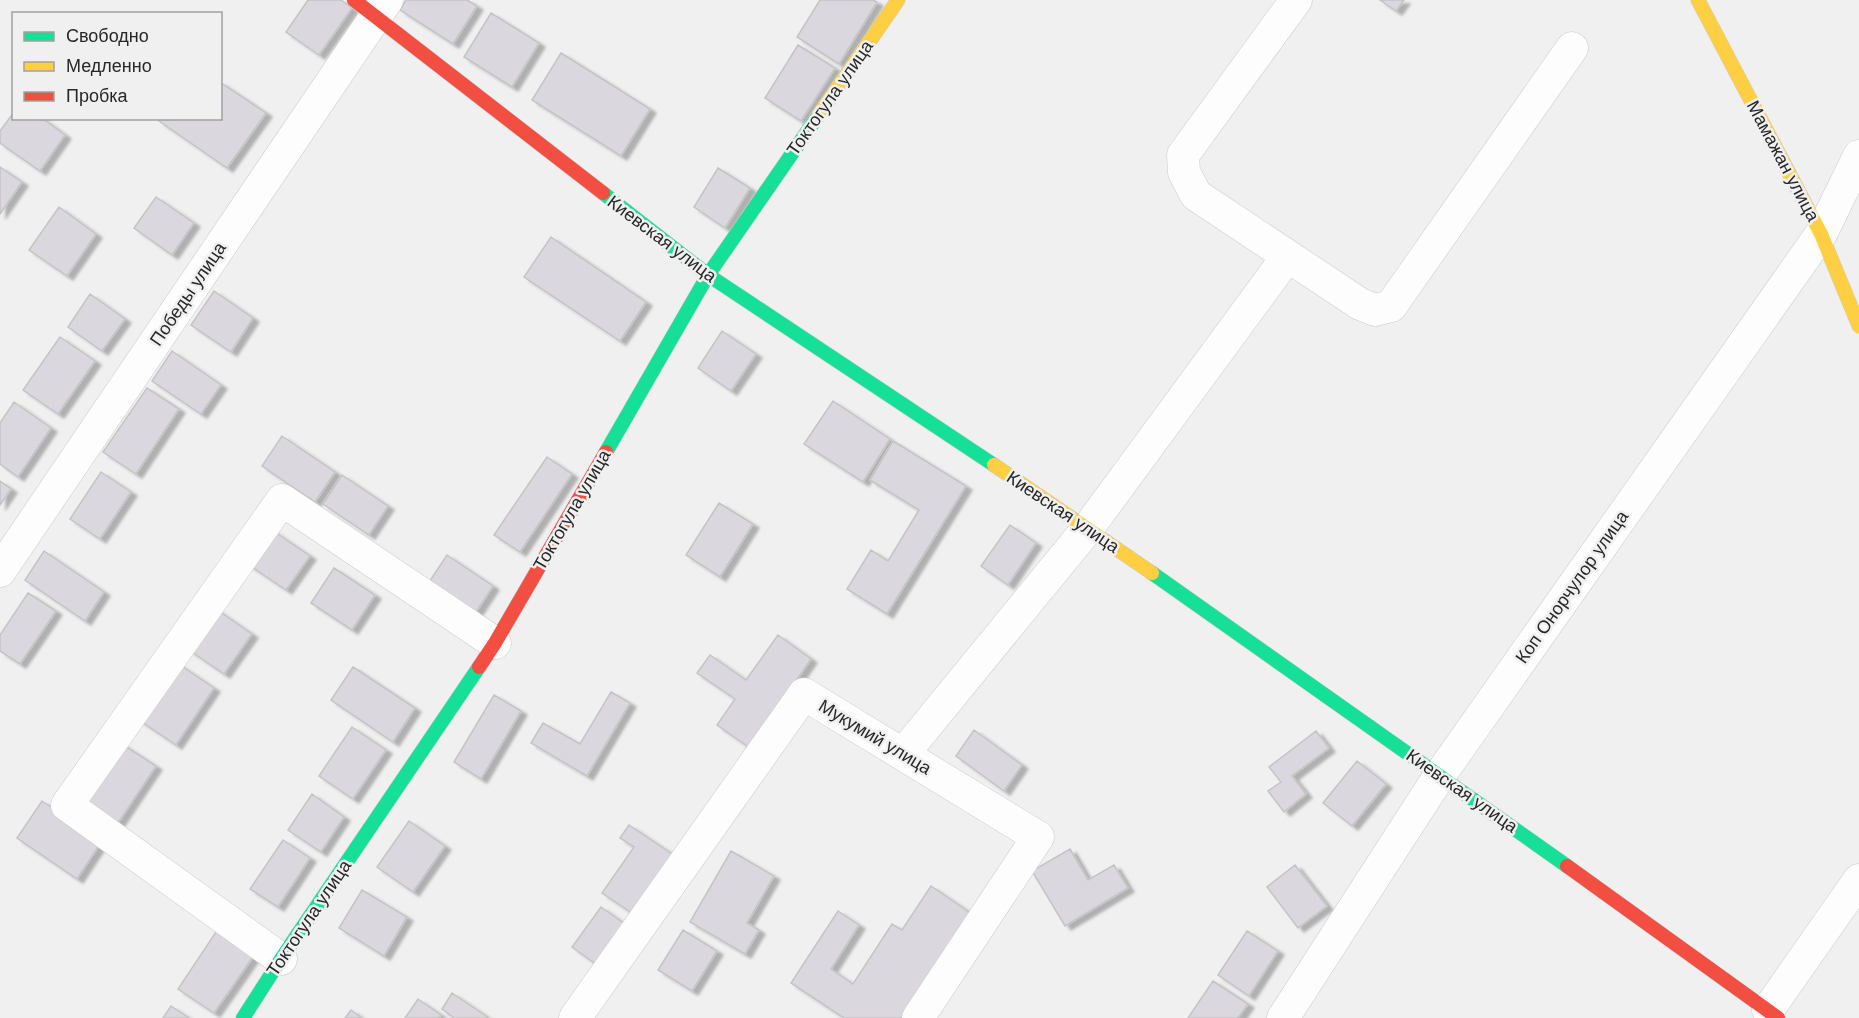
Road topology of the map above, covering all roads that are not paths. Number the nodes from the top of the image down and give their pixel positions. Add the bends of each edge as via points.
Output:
1 (898, 0) edge
2 (1296, 0) edge
3 (1698, 0) edge
4 (373, 6) edge
5 (1572, 48) dead end
6 (1859, 156) edge
7 (1821, 234) junction
8 (1287, 257) junction
9 (708, 275) junction
10 (1859, 326) edge
11 (1088, 528) junction
12 (0, 571) edge
13 (495, 643) junction
14 (904, 753) junction
15 (1440, 775) junction
16 (1859, 880) edge
17 (281, 958) junction
18 (1773, 1014) edge
19 (243, 1018) edge
20 (575, 1018) edge
21 (918, 1018) edge
22 (1283, 1018) edge

1 - 9 street, Токтогула улица
2 - 8 street via 1183,155 1184,172 1196,195
3 - 7 street, Мамажан улица
4 - 9 street, Киевская улица
4 - 12 street, Победы улица
5 - 8 street via 1391,306 1375,310 1360,304
6 - 7 street, Коп Онорчулор улица
7 - 10 street, Мамажан улица
7 - 15 street, Коп Онорчулор улица
8 - 11 street
9 - 11 street, Киевская улица
9 - 13 street, Токтогула улица
11 - 14 street
11 - 15 street, Киевская улица
13 - 17 street, Токтогула улица
13 - 17 street via 282,500 67,806
14 - 20 street, Мукумий улица via 804,693
14 - 21 street, Мукумий улица via 1038,837
15 - 18 street, Киевская улица
15 - 22 street, Коп Онорчулор улица
16 - 18 street
17 - 19 street, Токтогула улица

